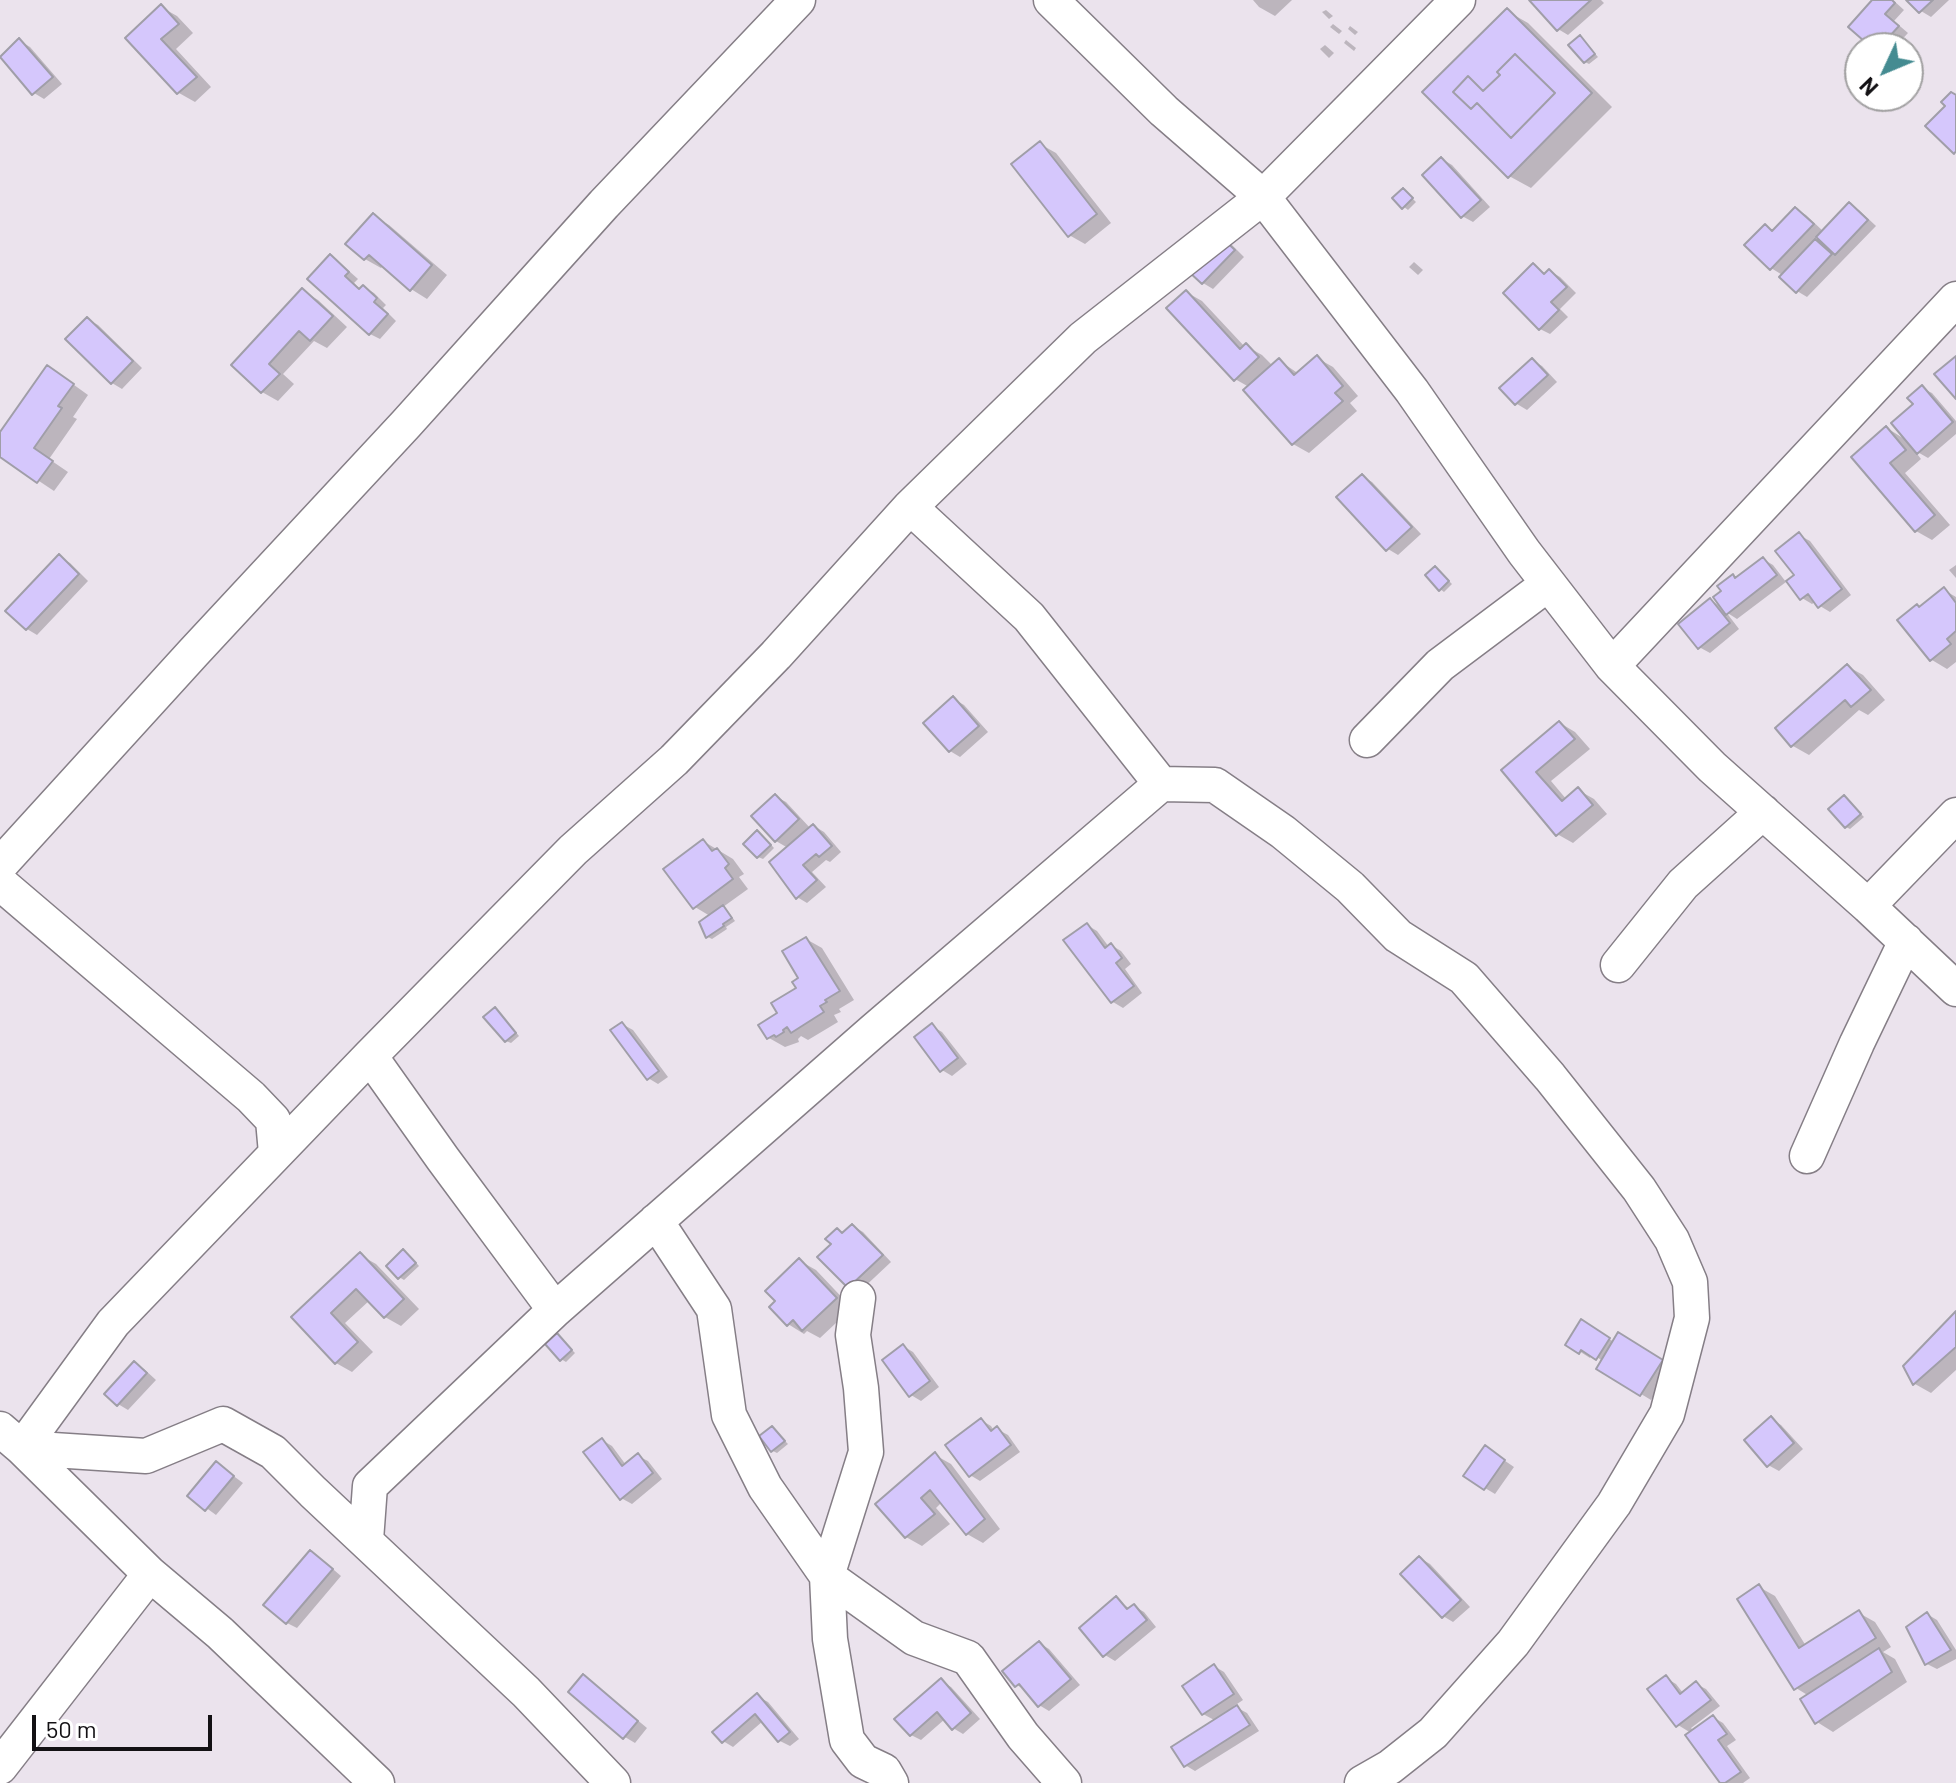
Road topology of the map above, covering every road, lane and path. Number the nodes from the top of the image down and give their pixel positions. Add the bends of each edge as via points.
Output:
1 (798, 0) edge
2 (1051, 0) edge
3 (1458, 0) edge
4 (1263, 197) junction
5 (1956, 299) edge
6 (910, 507) junction
7 (1548, 584) junction
8 (1612, 666) junction
9 (1367, 740) dead end
10 (1161, 784) junction
11 (1763, 812) junction
12 (1956, 815) edge
13 (0, 865) edge
14 (0, 883) edge
15 (1868, 906) junction
16 (1906, 941) junction
17 (1618, 965) dead end
18 (1956, 989) edge
19 (370, 1056) junction
20 (276, 1153) junction
21 (1807, 1156) dead end
22 (656, 1221) junction
23 (858, 1298) dead end
24 (555, 1310) junction
25 (11, 1438) edge
26 (366, 1540) junction
27 (150, 1574) junction
28 (827, 1576) junction
29 (0, 1767) edge
30 (377, 1783) edge
31 (613, 1783) edge
32 (891, 1783) edge
33 (1064, 1783) edge
34 (1362, 1783) edge

1 - 13 street via 604,204
2 - 4 street via 1164,111
3 - 4 street
4 - 6 street via 1083,338
4 - 7 street via 1412,391
5 - 8 street
6 - 10 street via 1029,617
6 - 19 street via 674,760 573,850
7 - 8 street
7 - 9 street via 1440,665
8 - 11 street
10 - 22 street
10 - 34 street via 1215,785 1350,887 1398,936 1464,978 1639,1189 1672,1240 1690,1282 1692,1318 1667,1414 1614,1504 1513,1643 1433,1733
11 - 15 street
11 - 17 street via 1683,884
12 - 15 street
14 - 20 street via 251,1097 273,1120
15 - 16 street
16 - 18 street
16 - 21 street
19 - 20 street
19 - 24 street
20 - 25 street
22 - 24 street
22 - 28 street via 714,1309 729,1415 765,1487
23 - 28 street via 853,1335 866,1452
24 - 26 street via 370,1486
25 - 26 street via 146,1456 223,1424 273,1452
25 - 27 street
26 - 31 street
27 - 29 street
27 - 30 street via 220,1633
28 - 32 street via 830,1639 847,1740
28 - 33 street via 914,1638 968,1658

